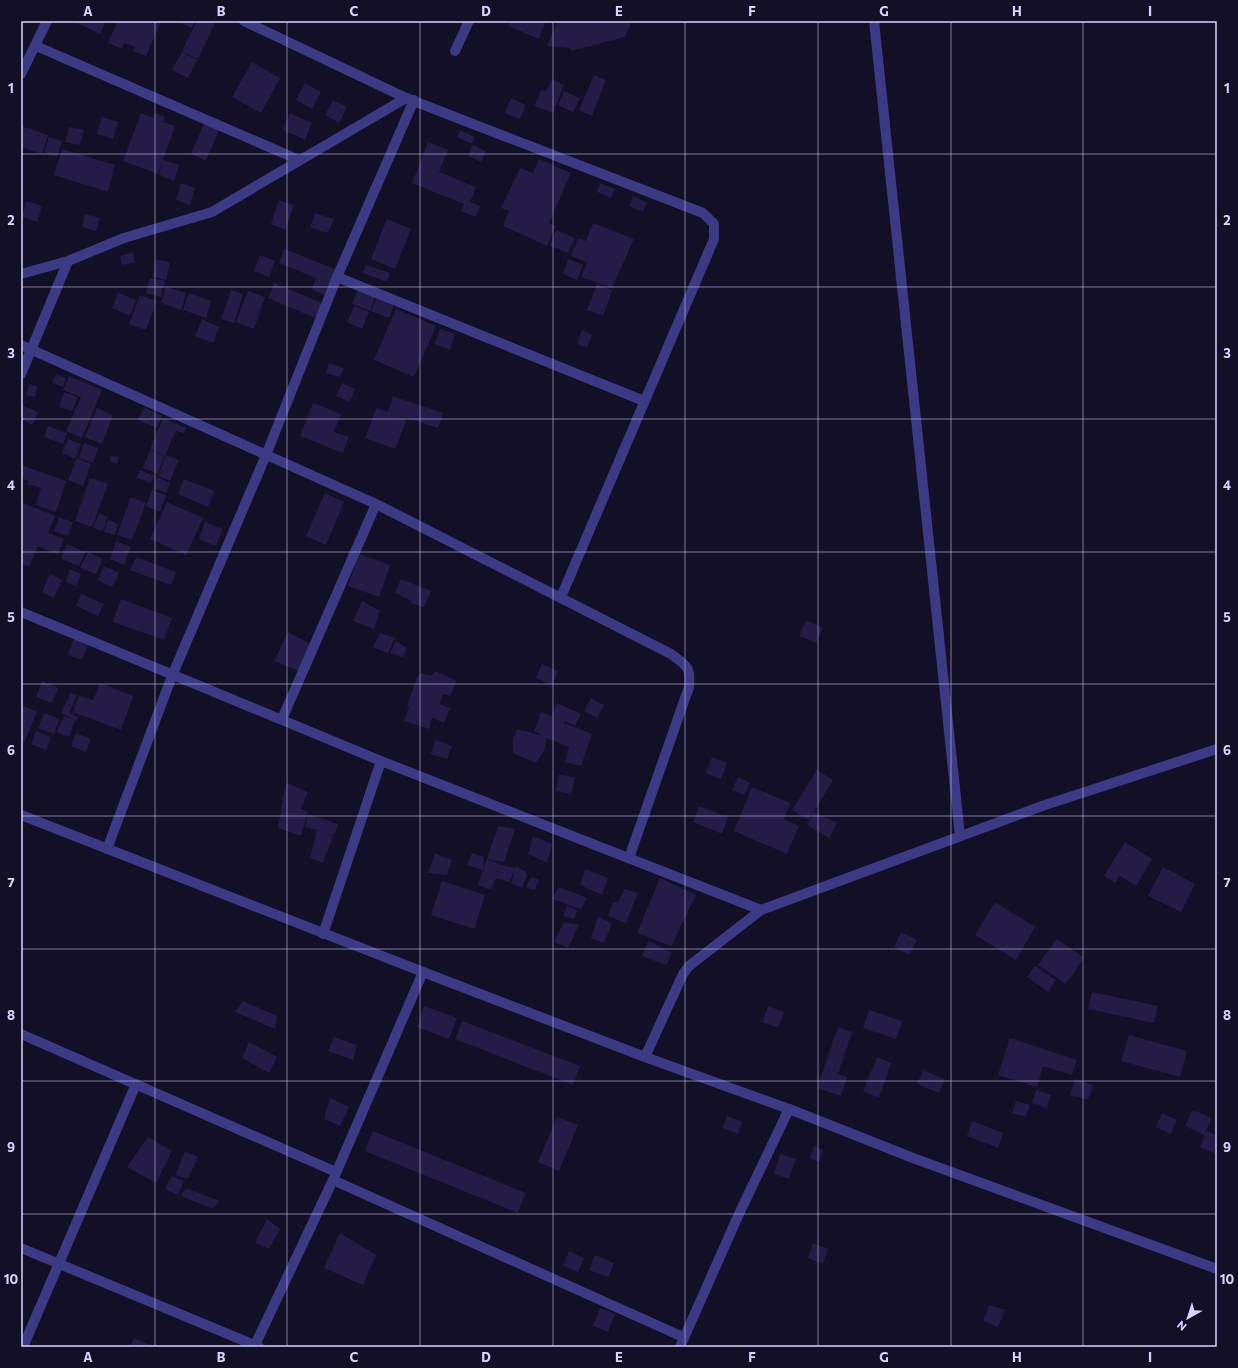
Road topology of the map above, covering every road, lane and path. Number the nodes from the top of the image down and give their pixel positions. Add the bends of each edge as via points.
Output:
1 (47, 21) edge
2 (244, 21) edge
3 (469, 21) edge
4 (874, 21) edge
5 (36, 46) junction
6 (456, 51) dead end
7 (21, 74) edge
8 (410, 99) junction
9 (299, 160) junction
10 (68, 261) junction
11 (21, 274) edge
12 (337, 277) junction
13 (21, 345) edge
14 (32, 350) junction
15 (21, 374) edge
16 (644, 401) junction
17 (266, 455) junction
18 (376, 504) junction
19 (561, 597) junction
20 (21, 612) edge
21 (172, 676) junction
22 (282, 719) junction
23 (1217, 749) edge
24 (381, 761) junction
25 (22, 818) edge
26 (960, 836) junction
27 (107, 849) junction
28 (629, 858) junction
29 (761, 910) junction
30 (323, 934) junction
31 (423, 972) junction
32 (21, 1034) edge
33 (645, 1057) junction
34 (136, 1084) junction
35 (789, 1109) junction
36 (334, 1176) junction
37 (21, 1248) edge
38 (59, 1264) junction
39 (1217, 1270) edge
40 (681, 1342) edge
41 (236, 1343) edge
42 (257, 1346) edge
43 (23, 1347) edge

1 - 5 street
2 - 8 street
3 - 6 street
4 - 26 street
5 - 7 street
5 - 9 street
8 - 9 street
8 - 12 street
8 - 16 street via 702,213 714,224 714,239
9 - 10 street via 212,212 124,238
10 - 11 street
10 - 14 street
12 - 16 street
12 - 17 street
13 - 14 street
14 - 15 street
14 - 17 street
16 - 19 street
17 - 18 street
17 - 21 street
18 - 19 street
18 - 22 street
19 - 28 street via 671,654 690,672 689,687
20 - 21 street
21 - 22 street
21 - 27 street
22 - 24 street
23 - 26 street via 1042,806
24 - 28 street
24 - 30 street
25 - 27 street
26 - 29 street
27 - 30 street
28 - 29 street
29 - 33 street via 689,966
30 - 31 street
31 - 33 street
31 - 36 street
32 - 34 street
33 - 35 street
34 - 36 street
34 - 38 street
35 - 39 street via 920,1161
35 - 40 street
36 - 40 street
36 - 42 street
37 - 38 street
38 - 41 street
38 - 43 street
41 - 42 street

